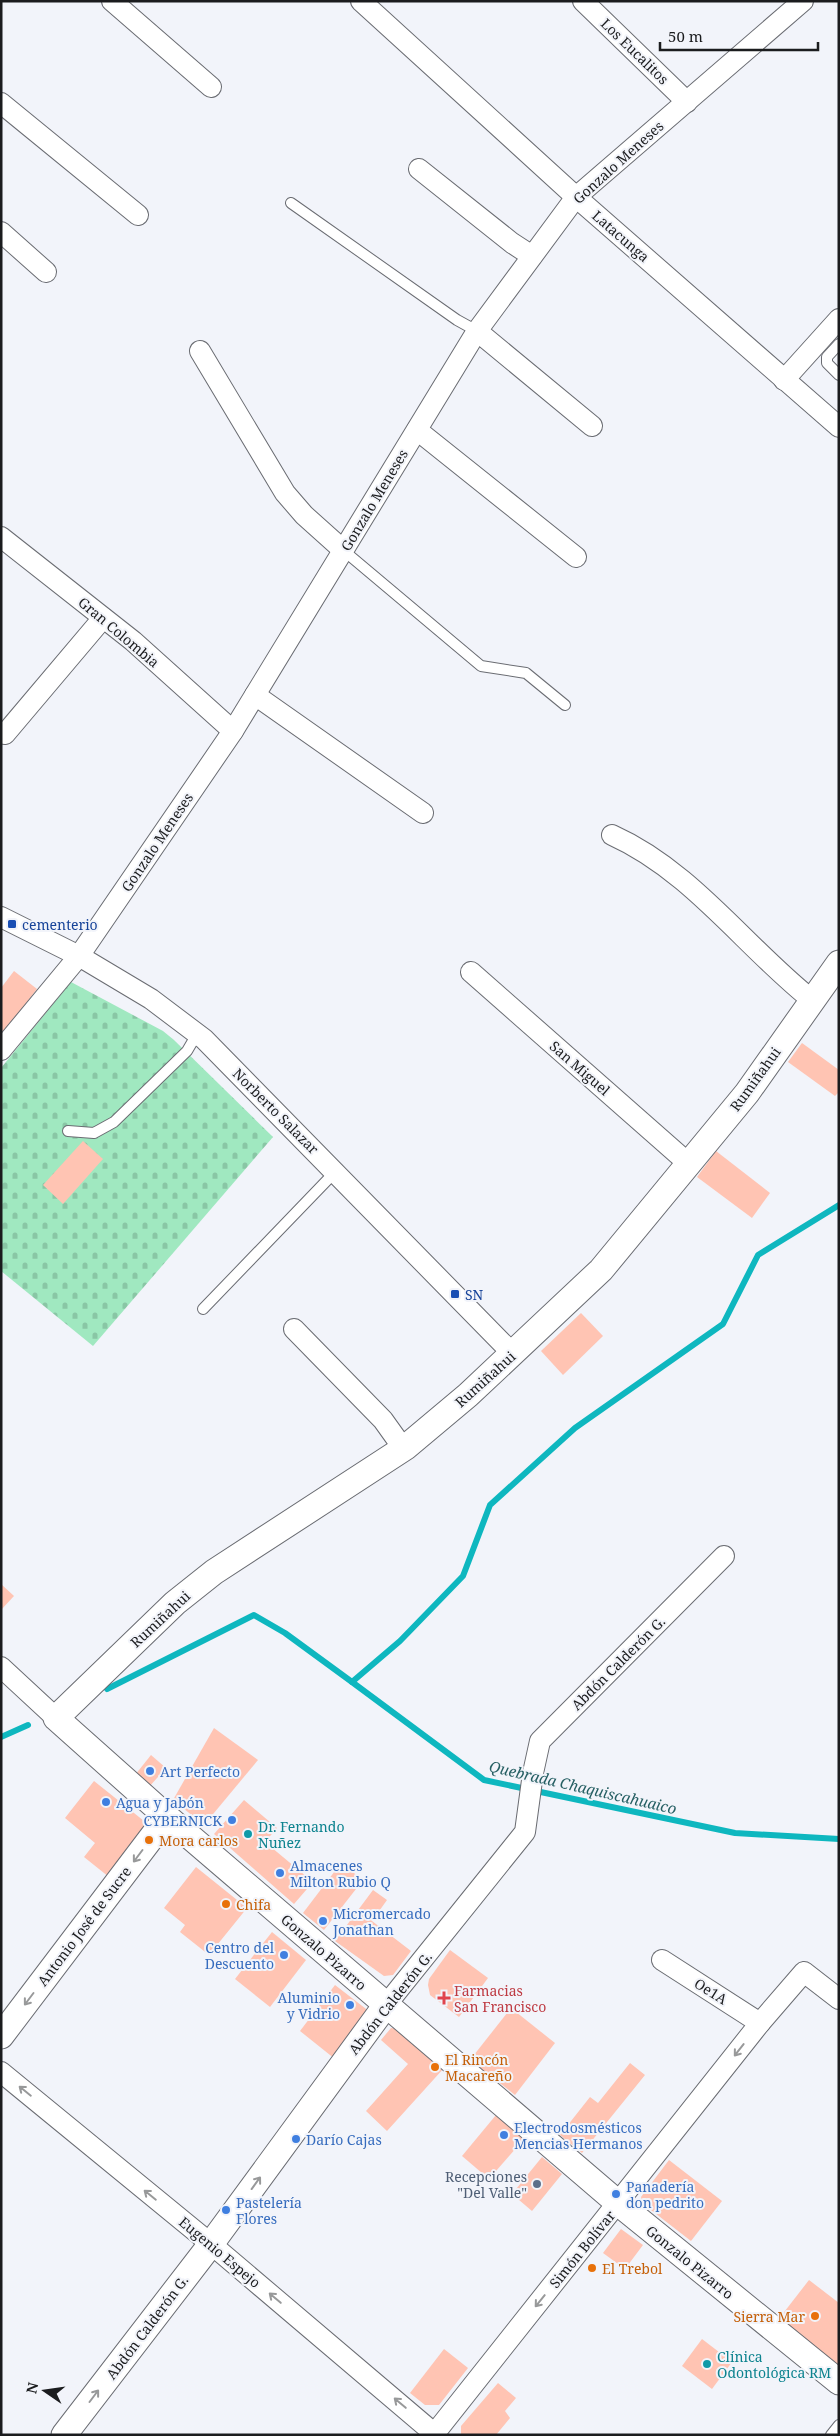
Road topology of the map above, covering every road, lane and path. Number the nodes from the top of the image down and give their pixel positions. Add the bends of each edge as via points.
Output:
1 (112, 1) edge
2 (361, 1) edge
3 (583, 1) edge
4 (803, 1) edge
5 (211, 87) dead end
6 (687, 102) junction
7 (1, 104) edge
8 (419, 169) dead end
9 (576, 196) junction
10 (291, 203) dead end
11 (138, 215) dead end
12 (1, 232) edge
13 (532, 256) junction
14 (46, 272) dead end
15 (838, 329) edge
16 (477, 331) junction
17 (200, 351) dead end
18 (839, 375) edge
19 (784, 380) junction
20 (592, 426) dead end
21 (839, 426) edge
22 (417, 430) junction
23 (1, 537) edge
24 (343, 550) junction
25 (576, 557) dead end
26 (103, 618) junction
27 (255, 695) junction
28 (565, 705) dead end
29 (233, 731) junction
30 (5, 734) dead end
31 (423, 812) dead end
32 (612, 835) dead end
33 (1, 916) edge
34 (79, 956) junction
35 (839, 963) edge
36 (471, 972) dead end
37 (812, 1000) junction
38 (198, 1034) junction
39 (1, 1050) edge
40 (68, 1131) dead end
41 (688, 1164) junction
42 (336, 1171) junction
43 (203, 1308) dead end
44 (294, 1328) dead end
45 (513, 1354) junction
46 (403, 1448) junction
47 (724, 1556) dead end
48 (1, 1667) edge
49 (56, 1718) junction
50 (167, 1817) junction
51 (662, 1960) dead end
52 (839, 1999) edge
53 (386, 2005) junction
54 (760, 2023) junction
55 (1, 2036) edge
56 (1, 2072) edge
57 (618, 2204) junction
58 (210, 2244) junction
59 (839, 2382) edge
60 (839, 2425) edge
61 (436, 2434) edge
62 (64, 2435) edge
63 (831, 2435) edge

1 - 5 street
2 - 9 street, Latacunga
3 - 6 street, Los Eucalitos
4 - 6 street, Gonzalo Meneses
6 - 9 street, Gonzalo Meneses
7 - 11 street
8 - 13 street
9 - 13 street, Gonzalo Meneses
9 - 19 street, Latacunga
10 - 16 lane
12 - 14 street
13 - 16 street, Gonzalo Meneses
15 - 18 lane via 827,363
15 - 19 street
16 - 20 street
16 - 22 street, Gonzalo Meneses
17 - 24 street via 285,493
19 - 21 street, Latacunga
22 - 24 street, Gonzalo Meneses
22 - 25 street
23 - 26 street, Gran Colombia
24 - 27 street, Gonzalo Meneses
24 - 28 lane via 482,666 526,673
26 - 29 street, Gran Colombia
26 - 30 street
27 - 29 street, Gonzalo Meneses
27 - 31 street
29 - 34 street, Gonzalo Meneses
32 - 37 street via 667,867 783,977
33 - 34 street, Norberto Salazar
34 - 38 street, Norberto Salazar via 151,999
34 - 39 street, Gonzalo Meneses
35 - 37 street, Rumiñahui
36 - 41 street, San Miguel
37 - 41 street, Rumiñahui via 747,1093
38 - 40 lane via 187,1051 114,1122 94,1133
38 - 42 street, Norberto Salazar
41 - 45 street, Rumiñahui via 602,1270
42 - 43 lane
42 - 45 street, Norberto Salazar
44 - 46 street via 383,1420
45 - 46 street, Rumiñahui
46 - 49 street, Rumiñahui via 214,1572 175,1603
47 - 53 street, Abdón Calderón G. via 540,1741 525,1832
48 - 49 street, Gonzalo Pizarro
49 - 50 street, Gonzalo Pizarro
50 - 53 street, Gonzalo Pizarro
50 -> 55 street, Antonio José de Sucre
51 - 54 street, Oe1A
52 - 54 street, Simón Bolívar via 804,1972
53 - 57 street, Gonzalo Pizarro
58 -> 53 street, Abdón Calderón G.
54 -> 57 street, Simón Bolívar
58 -> 56 street, Eugenio Espejo
57 - 59 street, Gonzalo Pizarro
57 -> 61 street, Simón Bolívar
61 -> 58 street, Eugenio Espejo
62 -> 58 street, Abdón Calderón G.
60 - 63 lane

